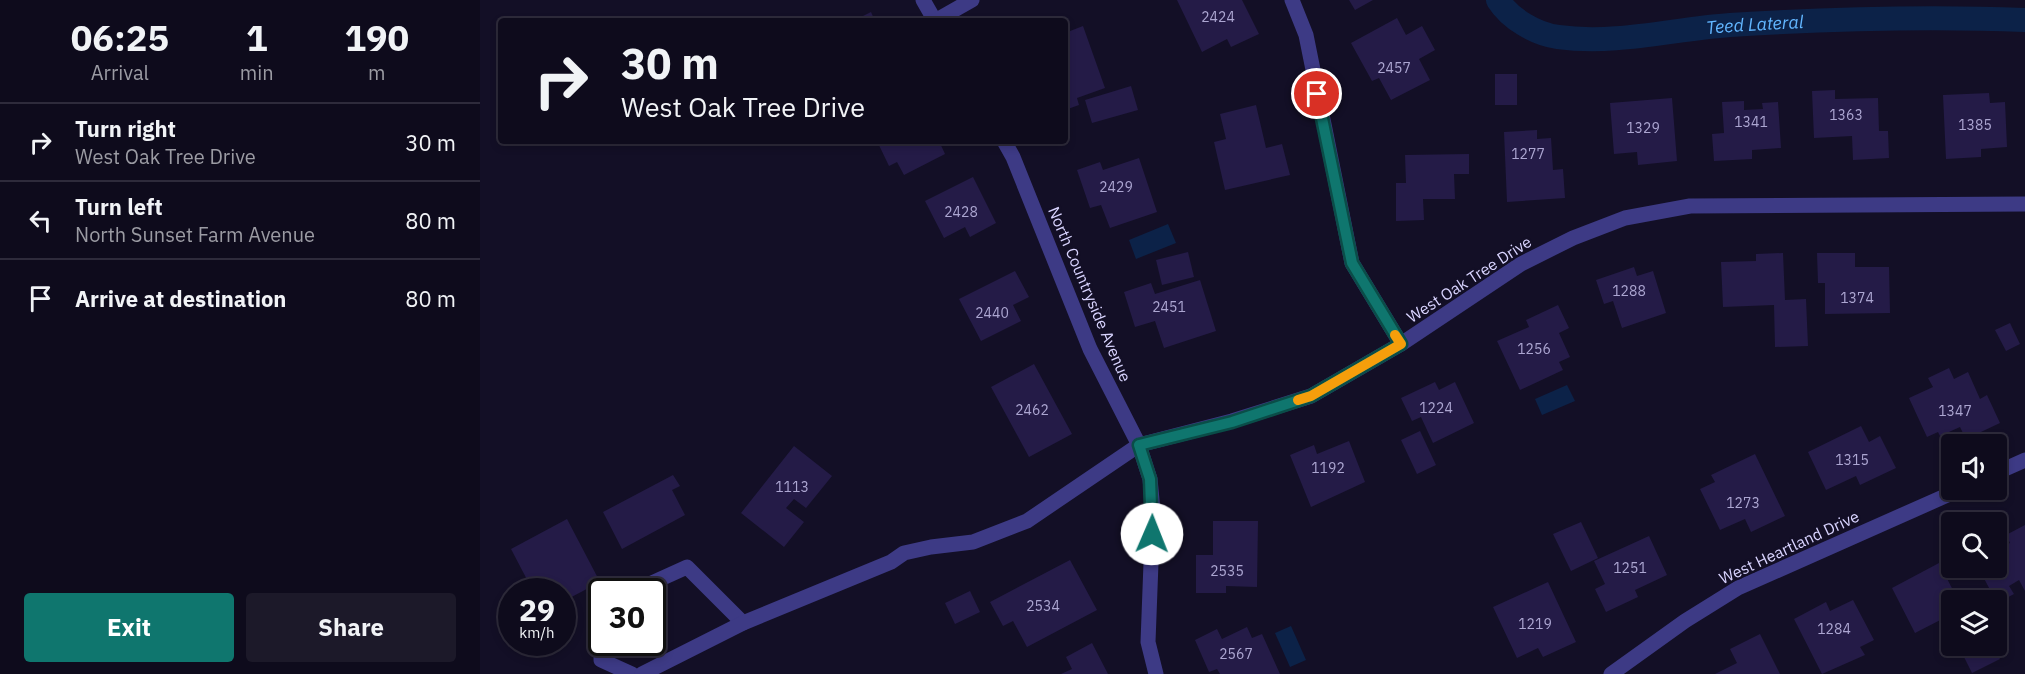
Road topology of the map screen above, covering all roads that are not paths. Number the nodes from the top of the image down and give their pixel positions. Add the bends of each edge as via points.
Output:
1 (923, 0) edge
2 (972, 0) edge
3 (1292, 0) edge
4 (933, 18) edge
5 (940, 18) edge
6 (1006, 144) edge
7 (2025, 204) edge
8 (1401, 344) junction
9 (1139, 445) junction
10 (2025, 460) edge
11 (2007, 468) edge
12 (1941, 498) edge
13 (663, 578) edge
14 (742, 624) junction
15 (601, 656) edge
16 (632, 674) edge
17 (642, 674) edge
18 (1156, 674) edge
19 (1611, 674) edge

1 - 4 street
2 - 5 street
3 - 8 street via 1306,34 1352,263
6 - 9 street, North Countryside Avenue via 1090,349
7 - 8 street, West Oak Tree Drive via 1690,206 1625,218 1521,264
8 - 9 street, West Oak Tree Drive via 1311,396 1232,422
9 - 14 street, West Oak Tree Drive via 1027,521 973,542 904,553 891,562
9 - 18 street, North Countryside Avenue via 1150,479 1153,510 1148,642
10 - 11 street
12 - 19 street, West Heartland Drive via 1738,588
13 - 14 street via 687,567
14 - 17 street, West Oak Tree Drive
15 - 16 street via 601,660

